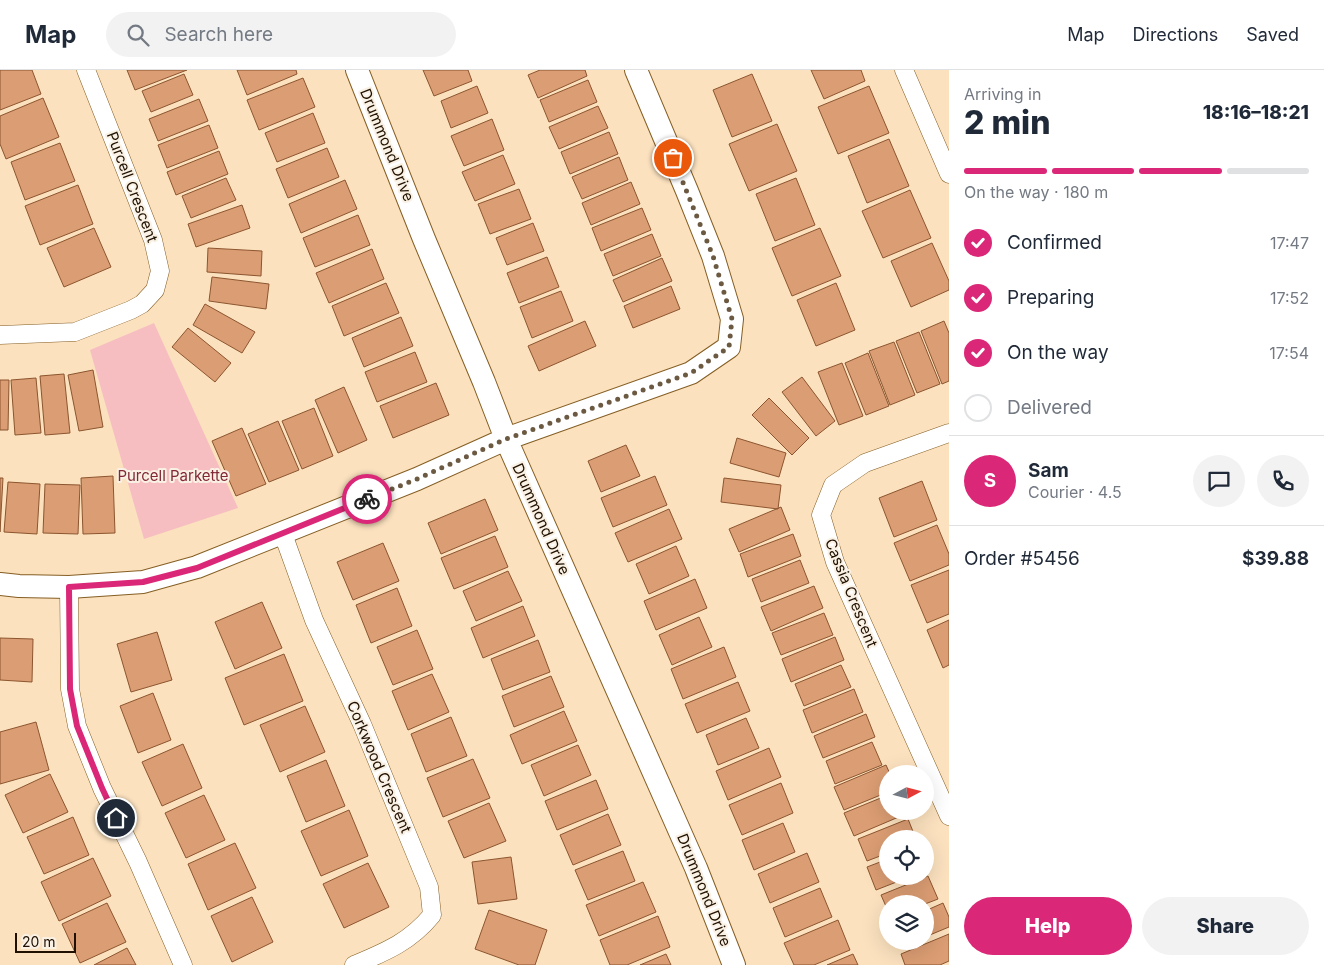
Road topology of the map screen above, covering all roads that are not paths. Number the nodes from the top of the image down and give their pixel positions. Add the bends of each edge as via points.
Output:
1 (86, 70) edge
2 (357, 70) edge
3 (636, 70) edge
4 (904, 70) edge
5 (949, 174) edge
6 (0, 335) edge
7 (949, 433) edge
8 (506, 439) junction
9 (283, 534) junction
10 (0, 584) edge
11 (69, 587) junction
12 (949, 816) edge
13 (183, 965) edge
14 (354, 965) edge
15 (734, 965) edge

1 - 6 street, Purcell Crescent via 154,240 160,271 155,290 131,310 75,332
2 - 8 street, Drummond Drive
3 - 8 street via 713,256 732,319 729,347 691,373
4 - 5 street
7 - 12 street, Cassia Crescent via 865,464 833,485 820,515 835,562
8 - 9 street
8 - 15 street, Drummond Drive via 696,868
9 - 11 street via 197,568 143,582
9 - 14 street, Corkwood Crescent via 314,620 362,724 429,887 432,915 420,928 389,950
10 - 11 street
11 - 13 street via 70,689 77,726

